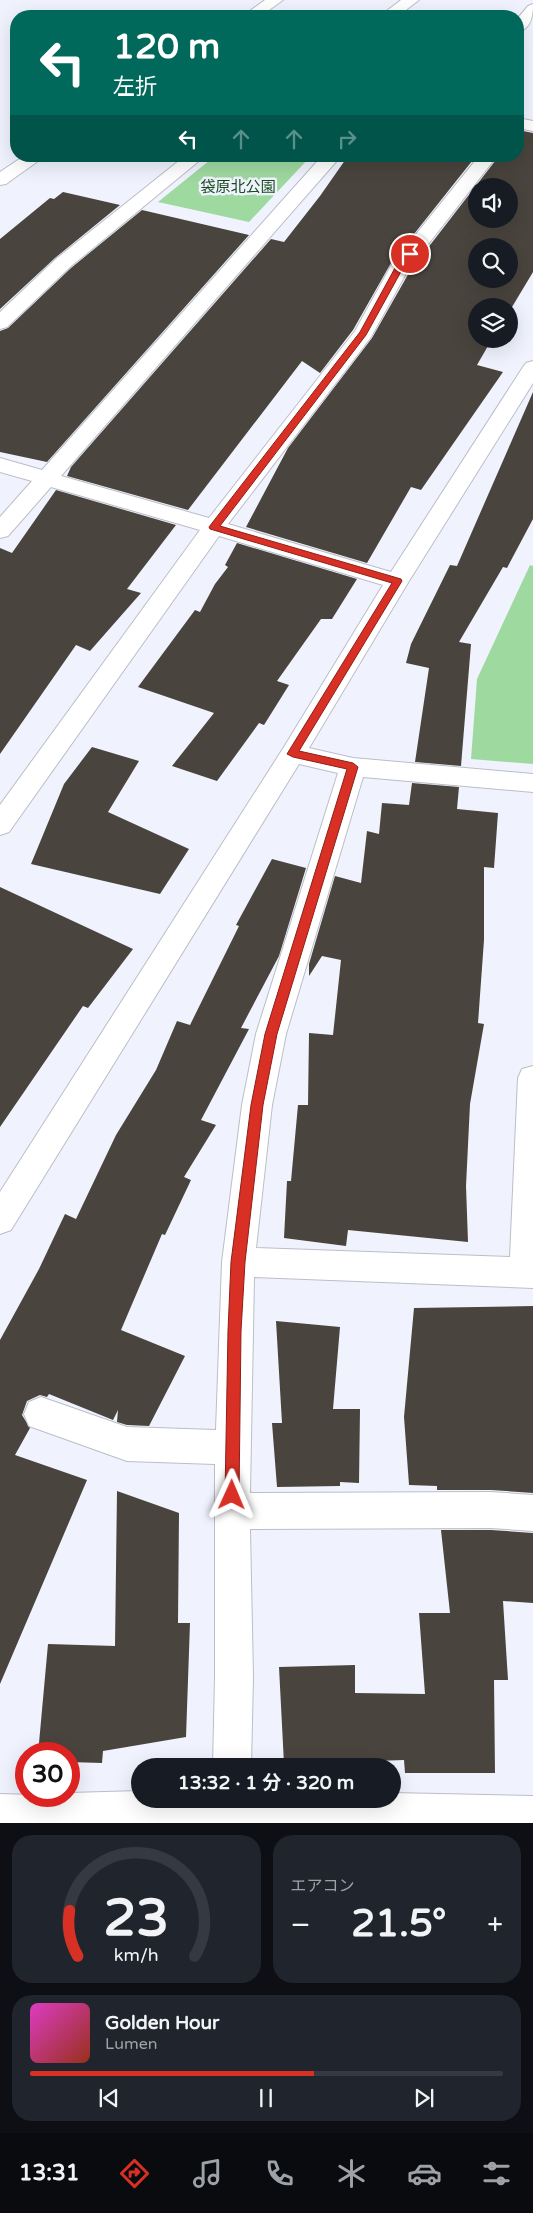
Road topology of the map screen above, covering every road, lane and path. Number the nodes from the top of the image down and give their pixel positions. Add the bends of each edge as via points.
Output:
1 (275, 0) edge
2 (411, 0) edge
3 (533, 9) edge
4 (260, 10) edge
5 (397, 10) edge
6 (524, 20) edge
7 (27, 162) edge
8 (189, 162) edge
9 (327, 162) edge
10 (483, 162) edge
11 (0, 180) edge
12 (0, 323) edge
13 (530, 379) edge
14 (0, 465) edge
15 (48, 479) junction
16 (214, 527) junction
17 (0, 531) edge
18 (398, 581) junction
19 (293, 754) junction
20 (353, 767) junction
21 (533, 783) edge
22 (0, 825) edge
23 (533, 1078) edge
24 (0, 1220) edge
25 (238, 1262) junction
26 (530, 1272) edge
27 (41, 1414) dead end
28 (233, 1448) junction
29 (232, 1511) junction
30 (533, 1513) edge
31 (232, 1758) edge
32 (208, 1808) edge
33 (269, 1808) edge
34 (0, 1814) edge
35 (533, 1816) edge
36 (154, 1817) edge
37 (363, 1818) edge

1 - 4 street
2 - 5 street
3 - 6 street
7 - 11 street
8 - 12 street via 63,263
9 - 15 street
10 - 16 street via 399,268 364,333
13 - 18 street
14 - 15 street
15 - 16 street
15 - 17 street
16 - 18 street
16 - 22 street
18 - 19 street
19 - 20 street
19 - 24 street
20 - 21 street
20 - 25 street via 271,1034 257,1105
23 - 26 street
25 - 26 street
25 - 28 street
27 - 28 street via 127,1444
28 - 29 street
29 - 30 street via 491,1510
29 - 31 street
32 - 36 street
33 - 37 street
34 - 36 street
35 - 37 street

